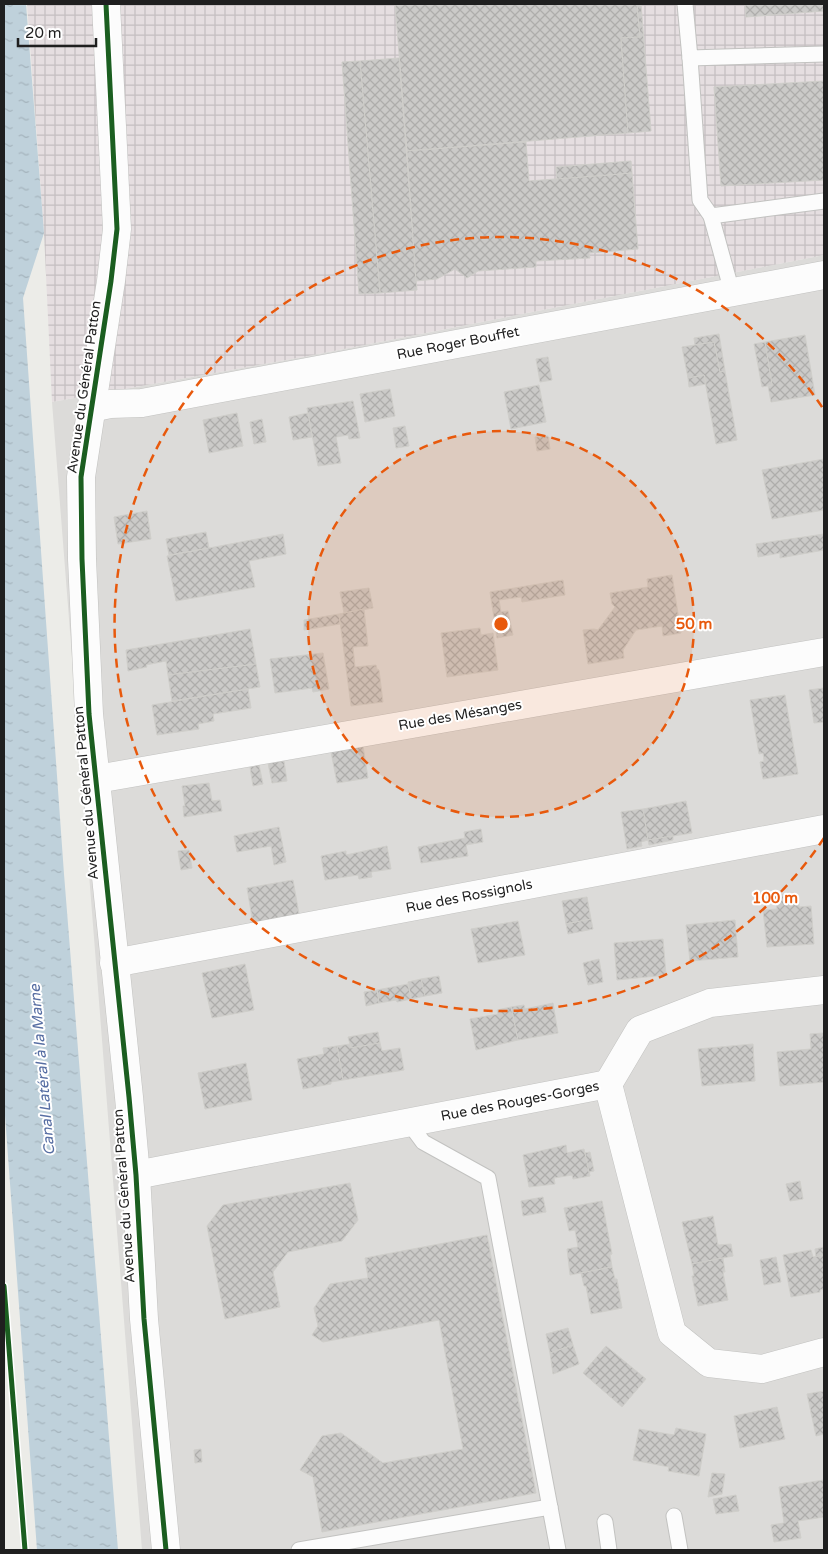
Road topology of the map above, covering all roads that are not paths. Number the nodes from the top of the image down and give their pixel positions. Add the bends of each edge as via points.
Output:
1 (106, 4) edge
2 (685, 4) edge
3 (824, 54) edge
4 (690, 58) junction
5 (824, 201) edge
6 (711, 216) junction
7 (824, 275) edge
8 (732, 292) junction
9 (92, 408) junction
10 (824, 652) edge
11 (97, 779) junction
12 (824, 830) edge
13 (114, 963) junction
14 (824, 990) edge
15 (608, 1084) junction
16 (409, 1123) junction
17 (136, 1175) junction
18 (824, 1352) edge
19 (550, 1507) junction
20 (674, 1516) dead end
21 (604, 1522) dead end
22 (166, 1550) edge
23 (299, 1550) edge
24 (558, 1550) edge
25 (609, 1550) edge
26 (680, 1550) edge

1 - 9 street, Avenue du Général Patton via 117,229
2 - 4 lane
3 - 4 lane
4 - 6 lane via 700,200
5 - 6 lane
6 - 8 lane
7 - 8 street, Rue Roger Bouffet
8 - 9 street, Rue Roger Bouffet via 151,401
9 - 11 street, Avenue du Général Patton via 81,477 82,559 89,714
10 - 11 street, Rue des Mésanges
11 - 13 street, Avenue du Général Patton
12 - 13 street, Rue des Rossignols
13 - 17 street, Avenue du Général Patton
14 - 15 street via 710,1003 640,1030
15 - 16 street, Rue des Rouges-Gorges
15 - 18 street, Rue des Rouges-Gorges via 672,1333 709,1362 762,1369
16 - 17 street, Rue des Rouges-Gorges
16 - 19 lane via 423,1142 488,1178
17 - 22 street, Avenue du Général Patton via 144,1319
19 - 23 lane
19 - 24 lane
20 - 26 lane
21 - 25 lane

